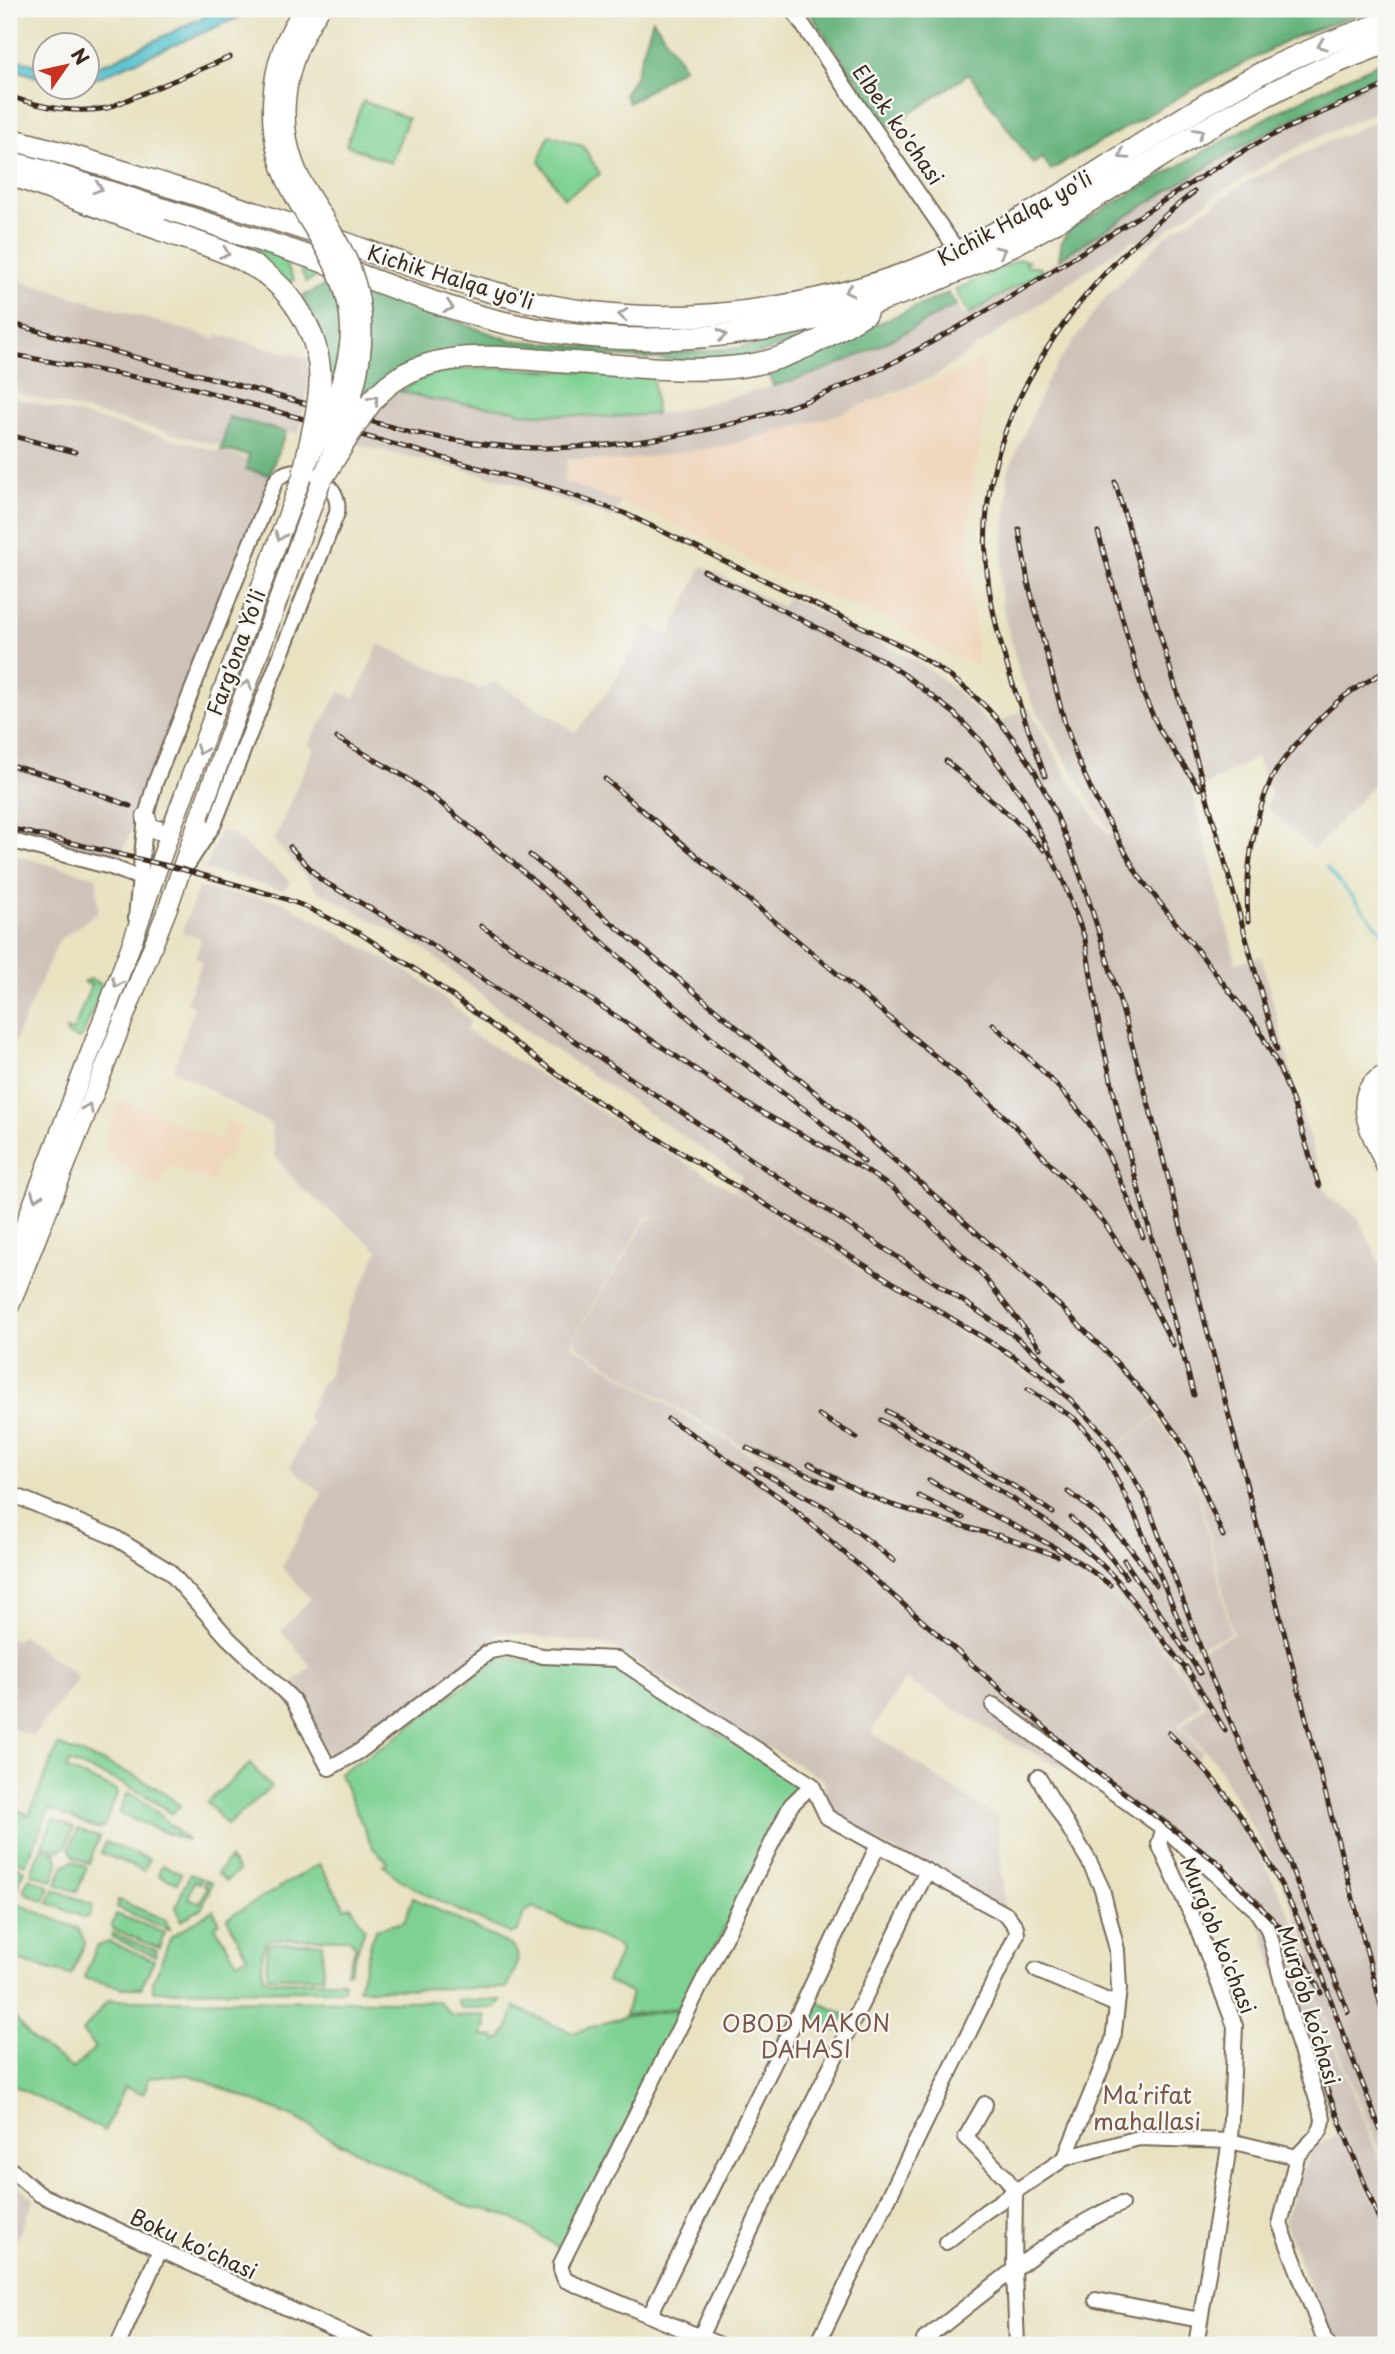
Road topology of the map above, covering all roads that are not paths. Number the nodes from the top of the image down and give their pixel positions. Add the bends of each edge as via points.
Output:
1 (304, 9) edge
2 (320, 9) edge
3 (792, 9) edge
4 (1386, 22) edge
5 (1386, 43) edge
6 (9, 123) edge
7 (9, 139) edge
8 (60, 151) junction
9 (9, 162) edge
10 (9, 174) edge
11 (50, 181) junction
12 (963, 259) junction
13 (892, 295) junction
14 (313, 475) junction
15 (146, 816) junction
16 (206, 821) junction
17 (172, 827) junction
18 (9, 840) edge
19 (137, 853) junction
20 (111, 867) junction
21 (140, 878) junction
22 (133, 940) junction
23 (1386, 1074) edge
24 (1386, 1124) edge
25 (1386, 1168) edge
26 (9, 1266) edge
27 (9, 1308) edge
28 (9, 1493) edge
29 (993, 1705) dead end
30 (1038, 1777) dead end
31 (812, 1785) junction
32 (1163, 1833) dead end
33 (878, 1844) junction
34 (927, 1871) junction
35 (1036, 1970) dead end
36 (1117, 2005) junction
37 (985, 2104) dead end
38 (1230, 2141) junction
39 (1297, 2157) junction
40 (1065, 2158) junction
41 (9, 2168) edge
42 (1015, 2191) junction
43 (1121, 2204) dead end
44 (946, 2242) dead end
45 (160, 2250) junction
46 (1013, 2271) junction
47 (1096, 2300) dead end
48 (650, 2315) junction
49 (1200, 2320) junction
50 (700, 2337) junction
51 (924, 2340) dead end
52 (820, 2343) edge
53 (121, 2344) edge
54 (368, 2345) edge
55 (720, 2345) edge
56 (1017, 2345) edge
57 (1196, 2345) edge
58 (1329, 2345) edge

1 - 14 main road, Farg'ona Yo'li, bridge via 276,71 273,130 291,191 336,267 350,331 345,368
2 - 14 main road, Farg'ona Yo'li, bridge via 292,66 286,127 298,174 350,266 363,329 358,375
3 - 12 street, Elbek ko'chasi
4 -> 12 highway, Kichik Halqa yo'li via 1247,80 1024,216
12 -> 5 highway, Kichik Halqa yo'li via 1030,236 1252,103
6 - 8 highway
7 - 8 highway, Kichik Halqa yo'li
8 - 11 highway via 51,160
12 -> 8 highway, Kichik Halqa yo'li via 815,299 685,316 599,313 500,295
9 - 11 highway, Kichik Halqa yo'li
10 - 11 highway
11 -> 13 highway, Kichik Halqa yo'li via 292,251 472,314 535,329 641,340 700,337 815,320
11 -> 14 highway, bridge via 249,263 278,286 304,318 318,356
12 - 13 highway, Kichik Halqa yo'li
14 -> 13 highway, bridge via 373,400 407,373 430,363 491,357 686,368 745,366 778,358 831,335
16 -> 14 main road, Farg'ona Yo'li, bridge
14 -> 17 main road, Farg'ona Yo'li, bridge
15 - 16 street via 275,482 285,473 306,473 334,490 337,513
15 - 17 main road via 155,830
15 - 19 street
27 -> 16 main road, Farg'ona Yo'li via 178,879
17 - 19 street
17 - 22 main road, Farg'ona Yo'li
18 - 20 street
19 - 20 street
19 - 21 street
20 - 21 street
21 - 22 street
22 -> 26 main road, Farg'ona Yo'li
23 - 24 main road via 1379,1097
23 - 25 main road via 1370,1083 1364,1100 1366,1118
28 - 31 street via 114,1537 169,1571 228,1638 293,1700 329,1768 360,1751 490,1651 507,1648 543,1656 617,1659
29 - 39 street, Murg’ob ko’chasi via 1171,1834 1262,1919 1323,2118 1322,2129
30 - 36 street via 1102,1889 1117,1950
31 - 33 street via 827,1817
31 - 48 street via 791,1805 561,2264 565,2280
32 - 38 street, Murg'ob ko'chasi via 1159,1844 1235,2026
33 - 34 street
33 - 48 street
34 - 50 street
34 - 52 street via 1007,1915 1017,1934
35 - 36 street
36 - 40 street via 1113,2040
37 - 42 street via 966,2137
38 - 39 street
38 - 40 street via 1139,2137
38 - 49 street, Murg'ob ko'chasi
39 - 58 street via 1280,2224
40 - 42 street
41 - 45 street, Boku ko'chasi via 39,2194
42 - 44 street
42 - 46 street
43 - 46 street via 1091,2218
45 - 53 street
45 - 54 street, Boku ko'chasi
46 - 51 street
46 - 56 street
47 - 49 street
48 - 50 street
49 - 57 street, Murg'ob ko'chasi
50 - 55 street

